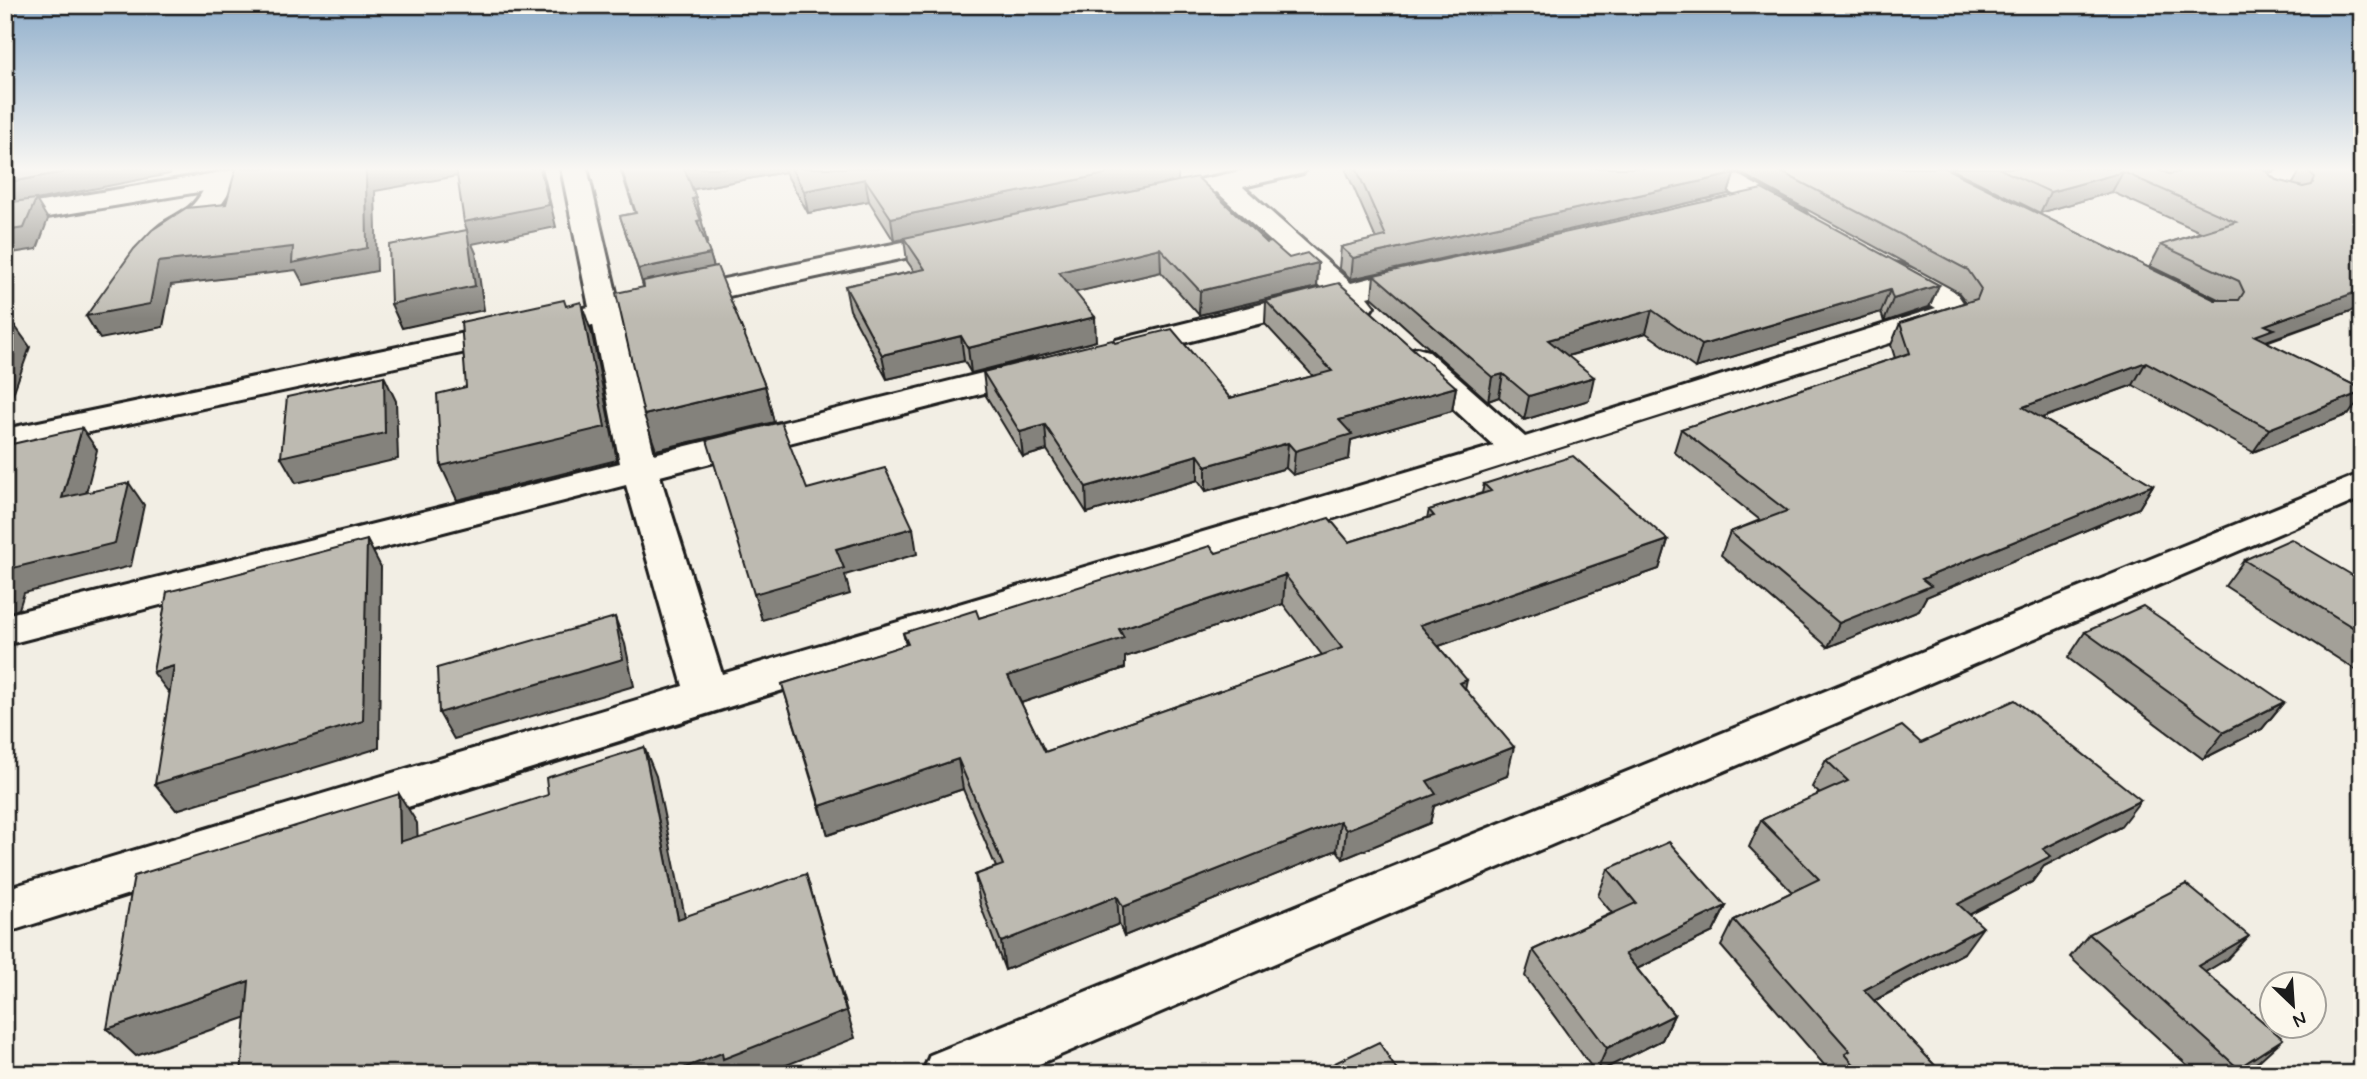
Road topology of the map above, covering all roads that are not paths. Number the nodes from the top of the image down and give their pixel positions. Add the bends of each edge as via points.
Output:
1 (190, 218) edge
2 (585, 218) edge
3 (1262, 218) edge
4 (1796, 218) edge
5 (1816, 229) edge
6 (990, 232) edge
7 (1863, 255) edge
8 (142, 257) edge
9 (1450, 268) edge
10 (1344, 292) junction
11 (607, 313) junction
12 (5, 439) edge
13 (1519, 450) junction
14 (640, 470) junction
15 (2362, 484) edge
16 (5, 630) edge
17 (708, 695) junction
18 (5, 911) edge
19 (950, 1074) edge

1 - 8 main road
2 - 11 main road
3 - 10 main road
4 - 5 main road
6 - 11 main road
7 - 13 main road via 1945,299 1955,310
9 - 10 main road
10 - 13 main road
10 - 14 main road
11 - 12 main road
11 - 14 main road
13 - 17 main road
14 - 16 main road
14 - 17 main road
15 - 19 main road
17 - 18 main road

